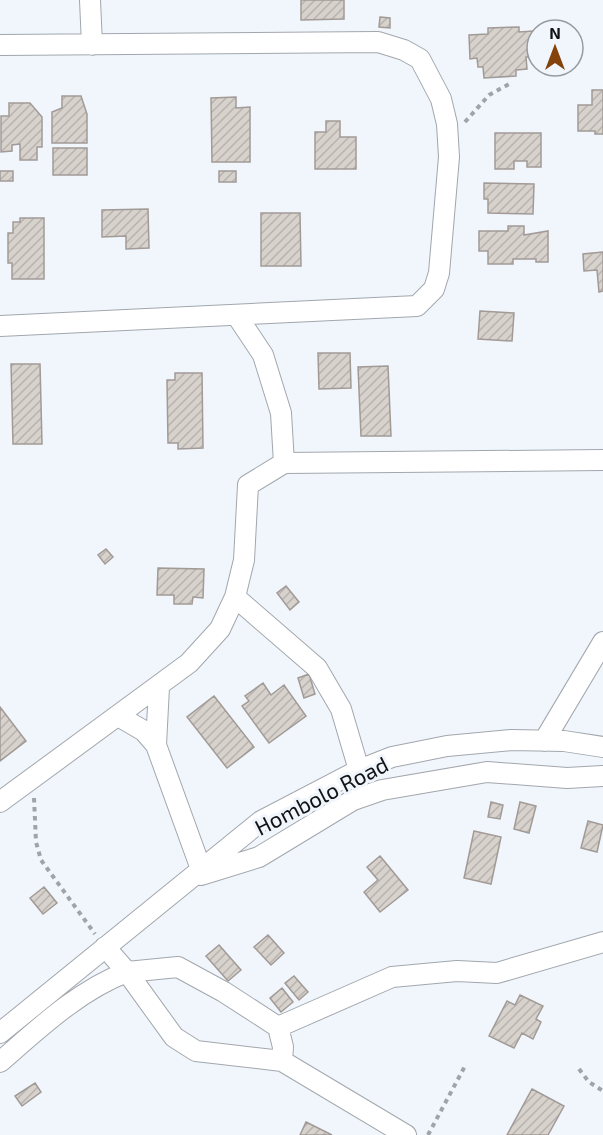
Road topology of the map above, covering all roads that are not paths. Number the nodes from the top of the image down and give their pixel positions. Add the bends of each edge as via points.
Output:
1 (90, 0) edge
2 (0, 45) edge
3 (92, 45) junction
4 (237, 316) junction
5 (0, 326) edge
6 (603, 460) edge
7 (284, 463) junction
8 (236, 597) junction
9 (603, 642) edge
10 (159, 687) junction
11 (120, 717) junction
12 (544, 741) junction
13 (156, 745) junction
14 (603, 747) edge
15 (359, 770) junction
16 (603, 777) edge
17 (0, 802) edge
18 (195, 874) junction
19 (603, 942) edge
20 (105, 947) junction
21 (127, 972) junction
22 (278, 1027) junction
23 (0, 1033) edge
24 (282, 1061) junction
25 (0, 1062) edge
26 (406, 1135) edge

1 - 3 street
2 - 3 street
3 - 4 street via 378,42 420,59 441,99 448,140 439,273 434,290 417,306
4 - 5 street
4 - 7 street via 263,355 280,413
6 - 7 street
7 - 8 street via 248,485 244,560
8 - 10 street via 220,629 189,663
8 - 15 street via 317,668 341,709
9 - 12 street
10 - 11 street
10 - 13 street
11 - 13 street via 144,731
11 - 17 street
12 - 14 street, Hombolo Road
12 - 15 street, Hombolo Road via 447,746 392,757
13 - 18 street
15 - 18 street, Hombolo Road via 261,821
16 - 18 street via 487,772 382,790 353,800 259,857
18 - 20 street, Hombolo Road
19 - 22 street via 497,973 457,971 392,977
20 - 21 street
20 - 23 street, Hombolo Road
21 - 22 street via 178,967
21 - 24 street via 174,1037 196,1052
21 - 25 street via 80,998
22 - 24 street
24 - 26 street

